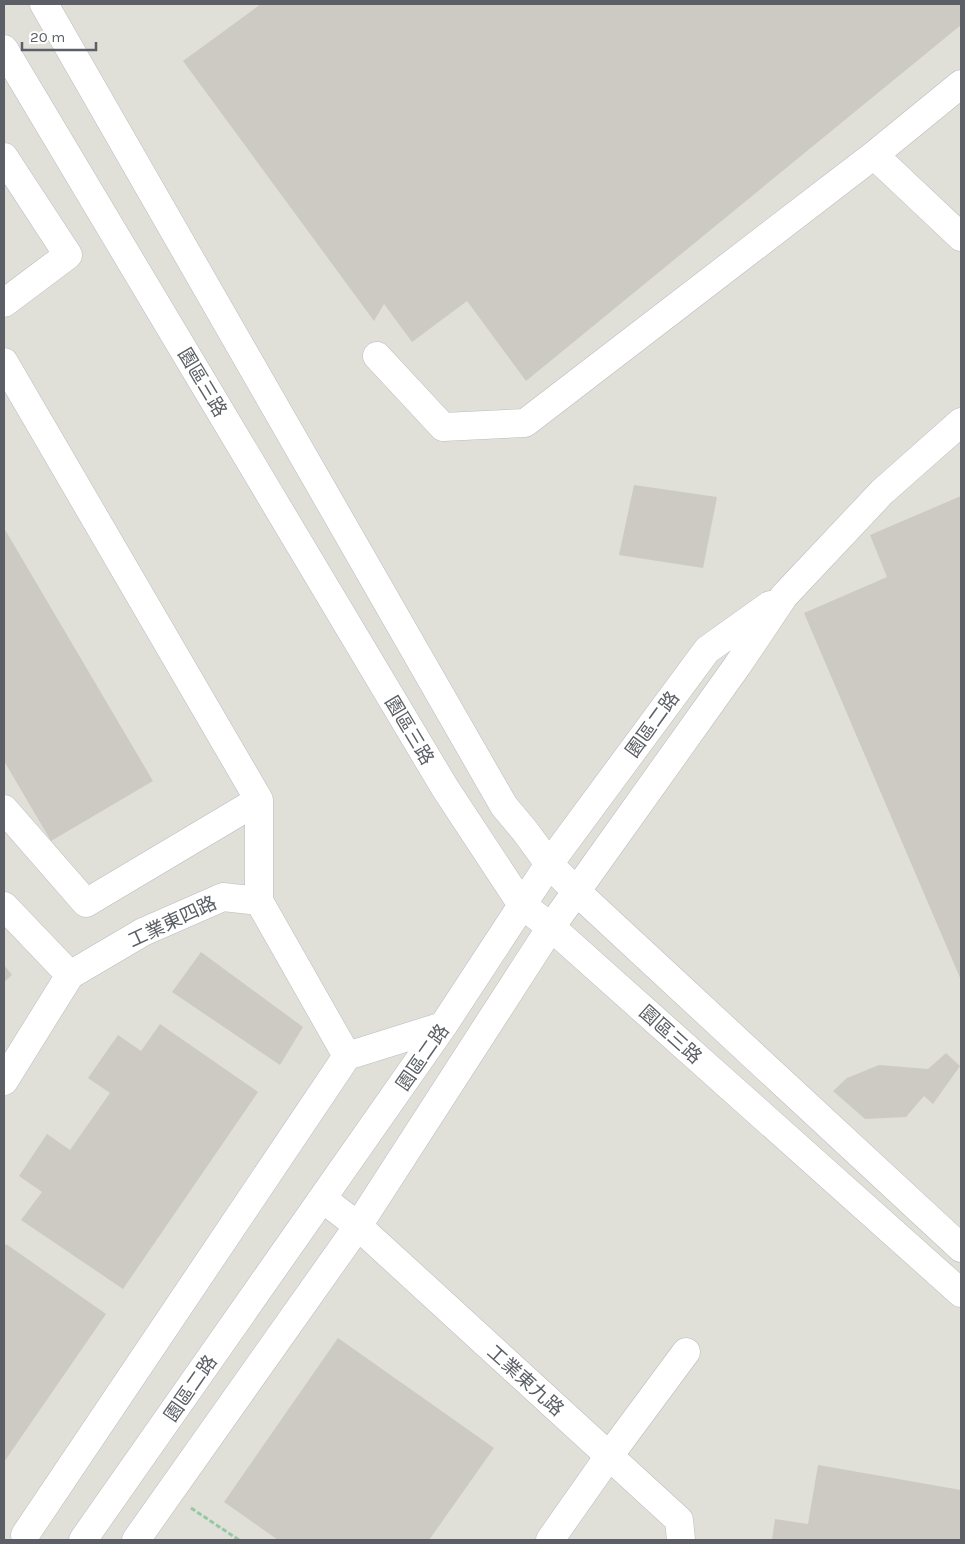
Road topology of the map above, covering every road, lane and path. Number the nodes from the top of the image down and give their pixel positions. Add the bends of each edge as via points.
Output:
1 (44, 4) edge
2 (4, 48) edge
3 (961, 84) edge
4 (874, 156) junction
5 (4, 157) edge
6 (961, 237) edge
7 (4, 303) edge
8 (377, 356) dead end
9 (4, 362) edge
10 (961, 422) edge
11 (784, 596) junction
12 (259, 800) junction
13 (4, 809) edge
14 (549, 864) junction
15 (576, 891) junction
16 (259, 902) junction
17 (522, 905) junction
18 (4, 906) edge
19 (551, 927) junction
20 (70, 976) junction
21 (443, 1026) junction
22 (347, 1056) junction
23 (4, 1081) edge
24 (323, 1200) junction
25 (358, 1226) junction
26 (961, 1248) edge
27 (961, 1293) edge
28 (686, 1352) dead end
29 (608, 1456) junction
30 (169, 1494) junction
31 (25, 1535) dead end
32 (83, 1540) edge
33 (136, 1540) edge
34 (239, 1540) edge
35 (550, 1540) edge
36 (681, 1540) edge

1 - 14 street via 504,806
2 - 17 street, 園區三路 via 445,788
3 - 4 street
4 - 6 street
4 - 8 street via 525,422 443,426
5 - 7 street via 68,255
9 - 12 street
10 - 11 street, 園區二路 via 882,492
11 - 14 street, 園區二路 via 707,650
11 - 15 street, 園區二路
12 - 13 street via 86,903
12 - 16 street
14 - 15 street
14 - 17 street, 園區二路
15 - 19 street, 園區二路
15 - 26 street
16 - 20 street, 工業東四路 via 223,898 142,932
16 - 22 street
17 - 19 street, 園區三路
17 - 21 street, 園區二路
18 - 20 street
19 - 25 street, 園區二路
19 - 27 street, 園區三路
20 - 23 street, 工業東四路
21 - 22 street
21 - 24 street, 園區二路
22 - 31 street
24 - 25 street, 工業東九路
24 - 32 street, 園區二路
25 - 29 street, 工業東九路
25 - 30 street, 園區二路
28 - 29 street
29 - 35 street
29 - 36 street, 工業東九路 via 679,1520
30 - 33 street, 園區二路
30 - 34 path

